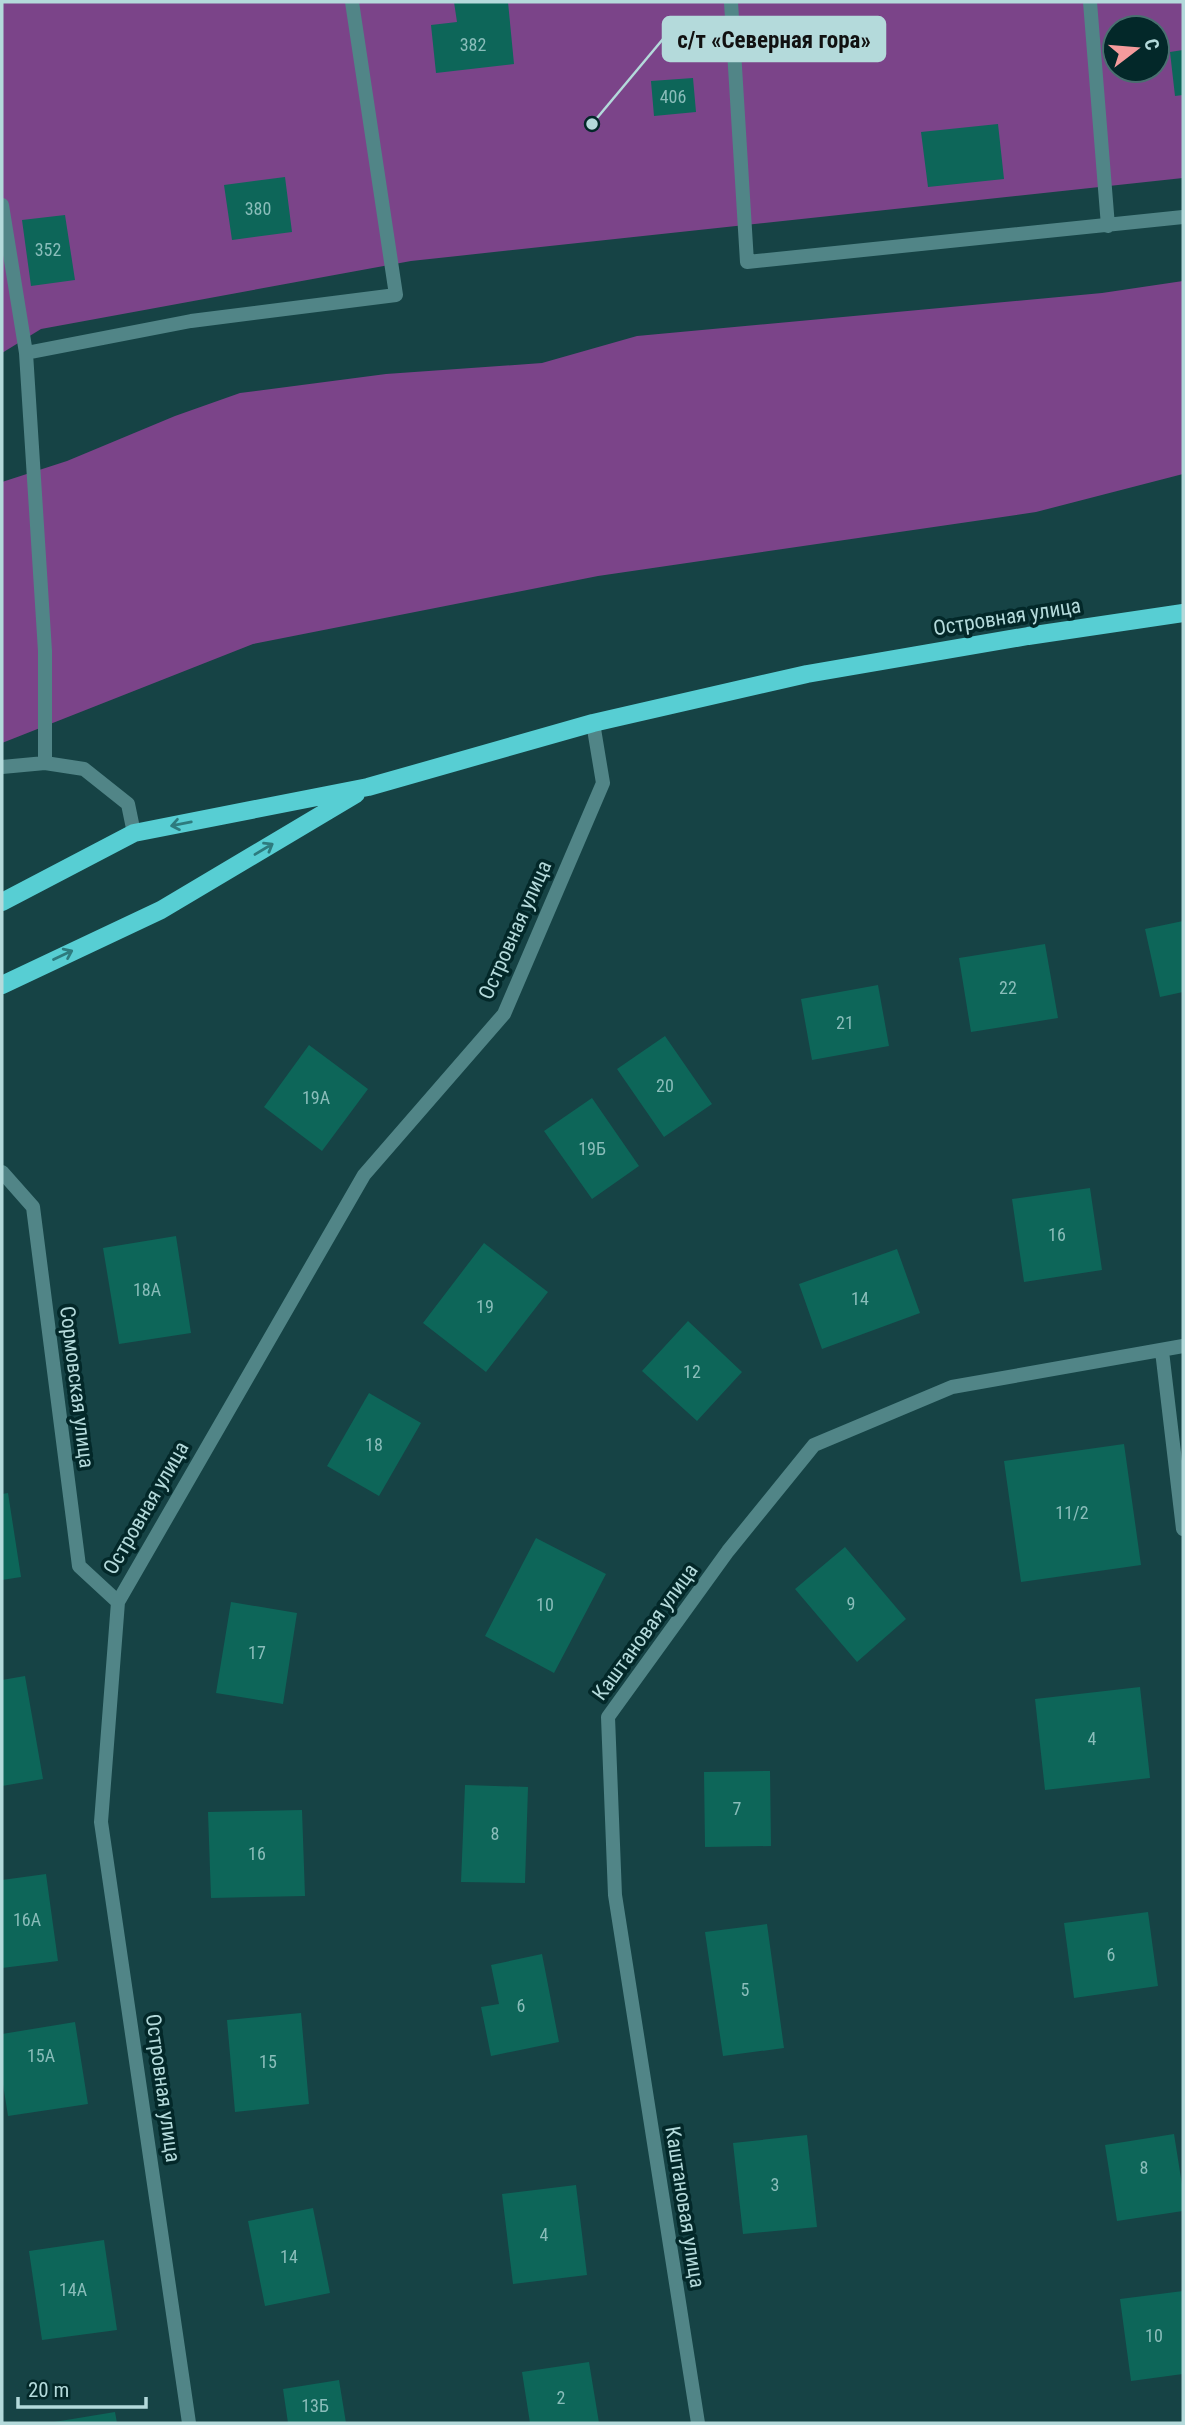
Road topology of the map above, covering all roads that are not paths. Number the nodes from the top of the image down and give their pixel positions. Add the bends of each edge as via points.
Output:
1 (352, 2) edge
2 (731, 2) edge
3 (1090, 2) edge
4 (2, 205) edge
5 (1181, 220) edge
6 (1108, 226) junction
7 (26, 354) junction
8 (1183, 613) edge
9 (593, 723) junction
10 (45, 763) junction
11 (2, 767) edge
12 (368, 787) junction
13 (134, 833) junction
14 (2, 902) edge
15 (2, 985) edge
16 (2, 1172) edge
17 (1183, 1346) edge
18 (1162, 1351) junction
19 (1183, 1529) edge
20 (118, 1602) junction
21 (189, 2423) edge
22 (698, 2423) edge

1 - 7 street via 396,295 191,321
2 - 6 street via 747,262
3 - 6 street
4 - 7 street
5 - 6 street
7 - 10 street via 45,651
8 - 9 main road, Островная улица via 807,674
9 - 12 main road, Островная улица
9 - 20 street, Островная улица via 603,783 504,1014 364,1175
10 - 11 street
10 - 13 street via 84,769 128,804
12 -> 13 main road, Островная улица
15 -> 12 main road, Островная улица via 162,910
13 - 14 main road, Островная улица
16 - 20 street, Сормовская улица via 33,1207 79,1566
17 - 18 street, Каштановая улица
18 - 19 street
18 - 22 street, Каштановая улица via 952,1387 814,1446 728,1551 608,1717 615,1895
20 - 21 street, Островная улица via 101,1822

